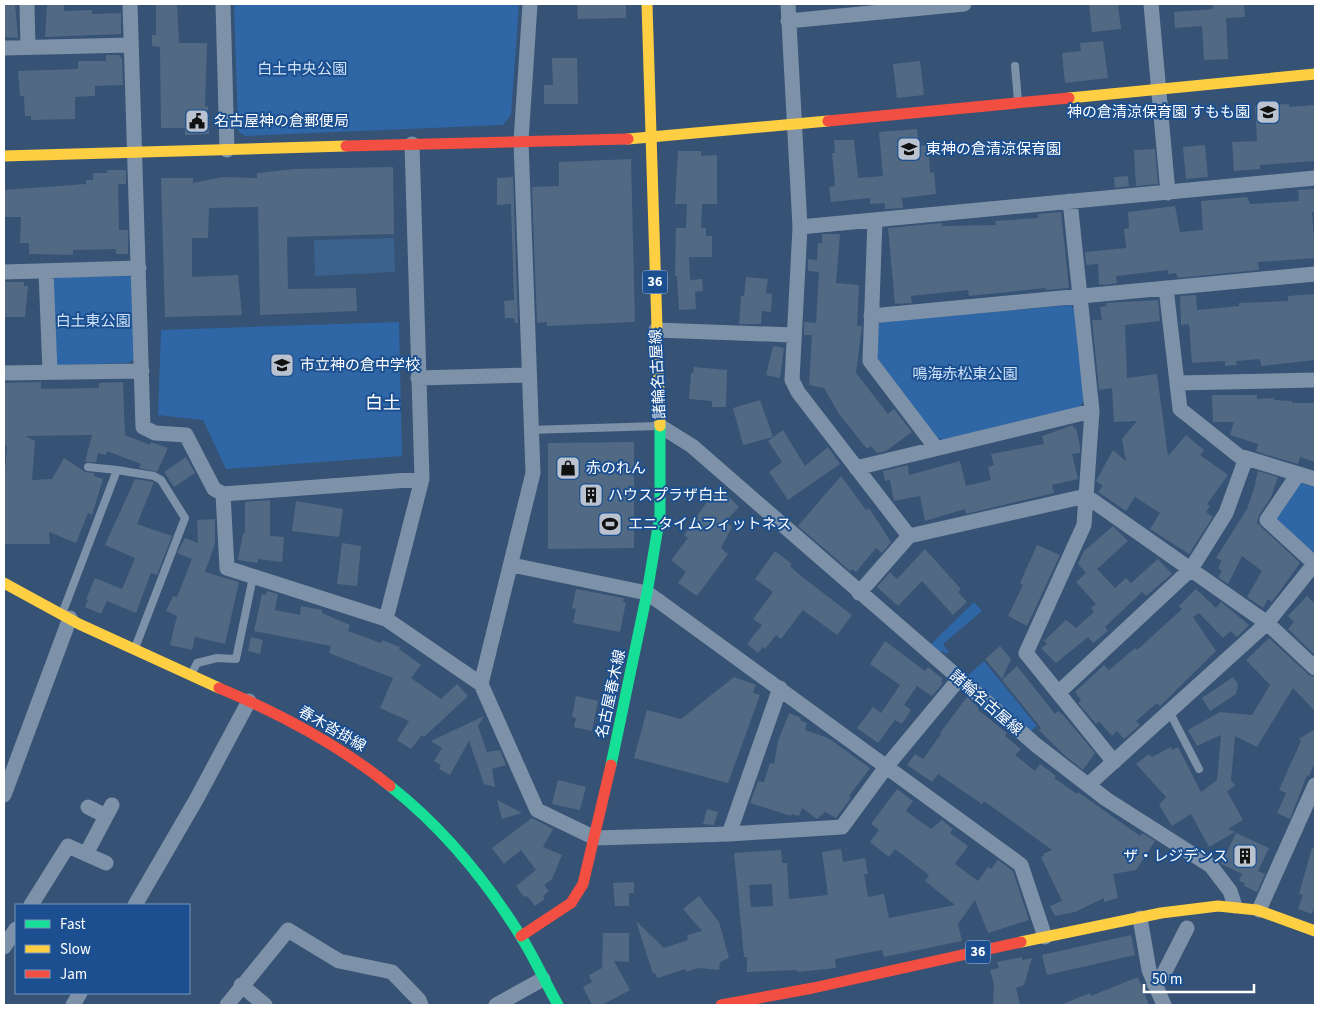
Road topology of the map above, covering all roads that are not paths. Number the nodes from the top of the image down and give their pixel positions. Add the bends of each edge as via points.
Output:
1 (27, 4) edge
2 (130, 4) edge
3 (223, 4) edge
4 (530, 4) edge
5 (647, 4) edge
6 (788, 4) edge
7 (964, 4) edge
8 (1150, 4) edge
9 (788, 21) junction
10 (131, 45) junction
11 (28, 47) junction
12 (4, 48) edge
13 (1015, 66) dead end
14 (1315, 74) edge
15 (1159, 89) junction
16 (1018, 102) junction
17 (795, 124) junction
18 (651, 138) junction
19 (521, 142) junction
20 (412, 144) junction
21 (227, 150) junction
22 (134, 152) junction
23 (4, 156) edge
24 (1315, 178) edge
25 (1168, 193) junction
26 (1070, 201) junction
27 (874, 220) junction
28 (800, 227) junction
29 (139, 268) junction
30 (46, 270) junction
31 (4, 272) edge
32 (1315, 274) edge
33 (1166, 288) junction
34 (1079, 297) junction
35 (871, 316) junction
36 (656, 330) junction
37 (793, 335) junction
38 (142, 371) junction
39 (50, 372) junction
40 (4, 373) edge
41 (529, 375) junction
42 (418, 378) junction
43 (1315, 380) edge
44 (1177, 383) junction
45 (1092, 411) junction
46 (660, 426) junction
47 (528, 430) junction
48 (936, 448) junction
49 (1246, 458) junction
50 (88, 467) dead end
51 (856, 468) junction
52 (117, 470) junction
53 (1298, 474) junction
54 (422, 479) junction
55 (1315, 479) edge
56 (223, 494) junction
57 (1086, 496) junction
58 (909, 536) junction
59 (1315, 564) edge
60 (509, 565) junction
61 (1191, 569) junction
62 (253, 578) junction
63 (4, 583) edge
64 (647, 593) junction
65 (859, 593) junction
66 (66, 617) junction
67 (386, 619) junction
68 (1267, 623) junction
69 (135, 649) junction
70 (1315, 668) edge
71 (191, 675) junction
72 (959, 679) junction
73 (481, 684) junction
74 (780, 688) junction
75 (1058, 693) junction
76 (249, 701) junction
77 (1169, 711) junction
78 (9, 761) edge
79 (1114, 762) junction
80 (886, 767) junction
81 (1199, 769) dead end
82 (1088, 785) junction
83 (1315, 785) edge
84 (4, 795) edge
85 (88, 807) dead end
86 (729, 834) junction
87 (595, 838) junction
88 (86, 854) junction
89 (106, 863) dead end
90 (32, 904) edge
91 (136, 904) edge
92 (1236, 906) junction
93 (1259, 910) junction
94 (1140, 918) junction
95 (1187, 928) dead end
96 (1315, 931) edge
97 (15, 932) edge
98 (521, 936) junction
99 (1046, 937) junction
100 (9, 948) edge
101 (543, 979) junction
102 (1154, 984) junction
103 (241, 985) junction
104 (227, 1005) edge
105 (265, 1005) edge
106 (421, 1005) edge
107 (496, 1005) edge
108 (558, 1005) edge
109 (721, 1005) edge
110 (1164, 1005) edge

1 - 11 street
2 - 10 street
3 - 21 street
4 - 19 street
5 - 18 street, 諸輪名古屋線 / 36
6 - 9 street
7 - 9 street
8 - 15 street
9 - 17 street
10 - 11 street
10 - 22 street
11 - 12 street
13 - 16 lane
14 - 15 street
15 - 16 street
15 - 25 street
16 - 17 street
17 - 18 street
17 - 28 street
18 - 19 street
18 - 36 street, 諸輪名古屋線 / 36
19 - 20 street via 437,149
19 - 41 street
20 - 21 street
20 - 42 street
21 - 22 street
22 - 23 street
22 - 29 street
24 - 25 street
25 - 26 street
26 - 27 street
26 - 34 street
27 - 28 street
27 - 35 street
28 - 37 street
29 - 30 street
29 - 38 street
30 - 31 street
30 - 39 street
32 - 33 street
33 - 34 street
33 - 44 street
34 - 35 street
34 - 45 street
35 - 48 street via 870,361
36 - 37 street
36 - 46 street, 諸輪名古屋線 / 36
37 - 51 street via 792,380
38 - 39 street
38 - 56 street via 143,427 155,433 186,435 214,489
39 - 40 street
41 - 42 street
41 - 47 street
42 - 54 street
43 - 44 street
44 - 49 street via 1180,409 1239,456
45 - 48 street
45 - 57 street
46 - 47 lane
46 - 64 street, 名古屋春木線 via 660,515
46 - 65 street, 諸輪名古屋線 via 692,446
47 - 60 street via 533,473
48 - 51 street
49 - 53 street
49 - 61 street via 1226,513
50 - 52 lane
51 - 58 street
52 - 66 lane
52 - 69 lane via 161,480 185,518
53 - 55 street
53 - 59 street via 1267,520
54 - 56 street
54 - 67 street
56 - 62 street via 227,568
57 - 58 street
57 - 61 street
57 - 75 street via 1084,526 1026,652
58 - 65 street
59 - 68 street
60 - 64 street
60 - 73 street
61 - 68 street
61 - 75 street
62 - 67 street
62 - 71 lane via 236,659 217,658 197,663
63 - 66 street, 春木沓掛線
64 - 74 street
64 - 87 street, 名古屋春木線
65 - 72 street, 諸輪名古屋線
66 - 69 street, 春木沓掛線
66 - 78 street
67 - 73 street
68 - 70 street
68 - 77 street
69 - 71 street, 春木沓掛線
71 - 76 street, 春木沓掛線
72 - 80 street
72 - 82 street, 諸輪名古屋線 via 1013,727
73 - 87 street via 537,810
74 - 80 street
74 - 86 street
75 - 79 street
76 - 91 street
76 - 98 street, 春木沓掛線 via 344,752 411,803 475,872
77 - 79 street
77 - 81 lane
78 - 84 street
79 - 82 street
80 - 86 street via 842,827
80 - 99 street via 1021,865
82 - 92 street, 諸輪名古屋線 via 1211,866 1230,890
83 - 93 street
85 - 88 street via 109,811
86 - 87 street
87 - 98 street, 名古屋春木線 via 583,884 571,903
88 - 89 street
88 - 90 street via 68,846
92 - 93 street
92 - 94 street, 36 via 1194,908
93 - 96 street
94 - 99 street, 36
94 - 102 street
95 - 102 street via 1163,975
97 - 100 street
98 - 101 street, 春木沓掛線
99 - 109 street, 36 via 821,987
101 - 107 street
101 - 108 street, 春木沓掛線
102 - 110 street
103 - 104 street
103 - 105 street
103 - 106 street via 288,930 338,961 392,972

